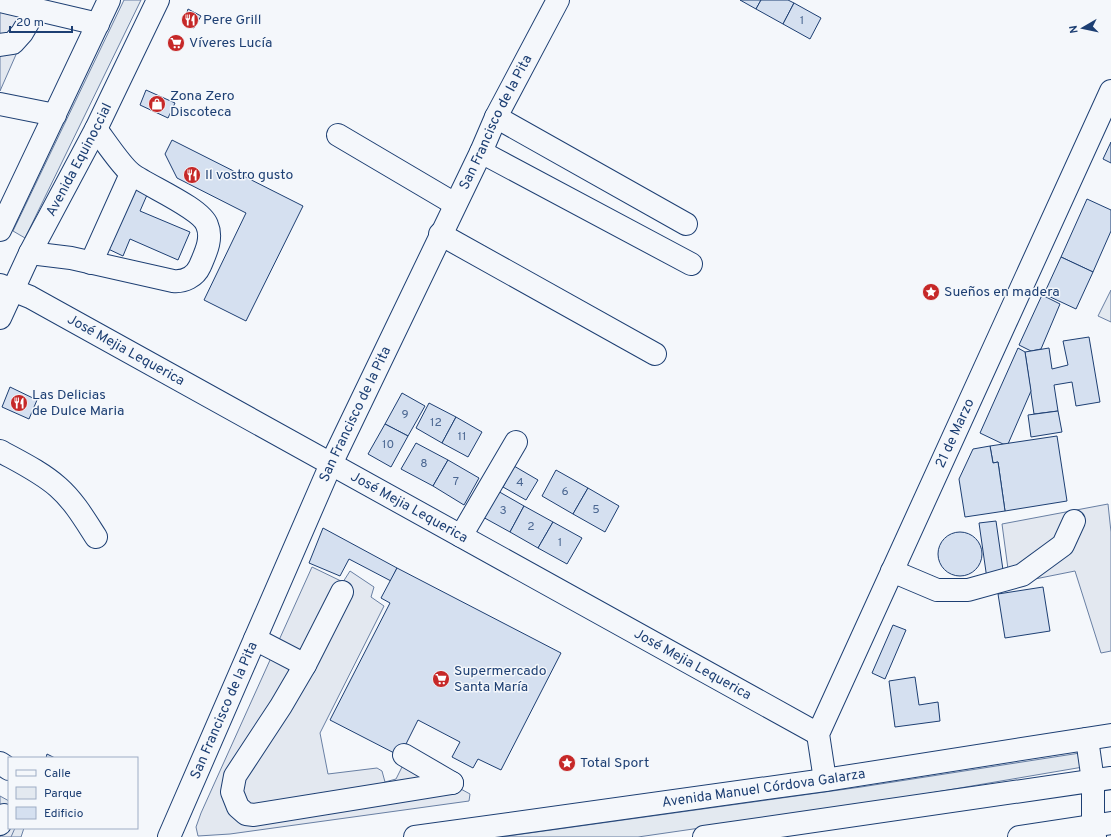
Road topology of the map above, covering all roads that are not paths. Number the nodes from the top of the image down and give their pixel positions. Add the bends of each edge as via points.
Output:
1 (109, 0) edge
2 (158, 0) edge
3 (558, 0) edge
4 (0, 1) edge
5 (36, 9) junction
6 (98, 24) junction
7 (0, 45) edge
8 (1111, 91) edge
9 (0, 104) edge
10 (54, 115) junction
11 (496, 117) junction
12 (96, 129) junction
13 (338, 135) dead end
14 (481, 152) junction
15 (131, 174) junction
16 (455, 204) junction
17 (686, 224) dead end
18 (0, 230) edge
19 (440, 234) junction
20 (30, 253) junction
21 (91, 263) junction
22 (691, 264) dead end
23 (7, 288) edge
24 (0, 318) edge
25 (655, 354) dead end
26 (516, 442) dead end
27 (0, 451) edge
28 (331, 464) junction
29 (1074, 521) dead end
30 (461, 536) junction
31 (96, 537) dead end
32 (892, 571) junction
33 (342, 592) dead end
34 (255, 639) junction
35 (305, 665) junction
36 (818, 734) junction
37 (1087, 739) junction
38 (1110, 740) edge
39 (404, 755) dead end
40 (825, 780) junction
41 (1102, 780) edge
42 (1100, 828) edge
43 (169, 837) edge
44 (415, 837) edge
45 (704, 837) edge
46 (1019, 837) edge

1 - 6 street
2 - 12 street, Avenida Equinoccial
3 - 11 street, San Francisco de la Pita
4 - 5 street
5 - 6 street
5 - 7 street via 13,43
6 - 10 street
8 - 32 street, 21 de Marzo
9 - 10 street
10 - 18 street
11 - 14 street, San Francisco de la Pita
11 - 17 street
12 - 15 street
12 - 20 street, Avenida Equinoccial
13 - 16 street
14 - 16 street, San Francisco de la Pita
14 - 22 street
15 - 21 street
15 - 21 street via 185,204 207,224 208,248 198,270 181,282
16 - 19 street, San Francisco de la Pita
19 - 25 street
19 - 28 street, San Francisco de la Pita
20 - 21 street
20 - 23 street, Avenida Equinoccial
23 - 24 street, Avenida Equinoccial
23 - 28 street, José Mejia Lequerica via 30,297
26 - 30 street
27 - 31 street via 32,468 59,488
28 - 30 street, José Mejia Lequerica
28 - 34 street, San Francisco de la Pita
29 - 32 street via 1063,545 1022,575 968,590 937,590
30 - 36 street, José Mejia Lequerica
32 - 36 street, 21 de Marzo
33 - 35 street
34 - 35 street
34 - 43 street, San Francisco de la Pita
35 - 39 street via 235,776 232,792 238,807 246,814 254,815 452,783
36 - 40 street
37 - 38 street, Avenida Manuel Córdova Galarza
37 - 40 street, Avenida Manuel Córdova Galarza
37 - 41 street
40 - 44 street, Avenida Manuel Córdova Galarza
41 - 42 street
41 - 45 street
42 - 46 street

